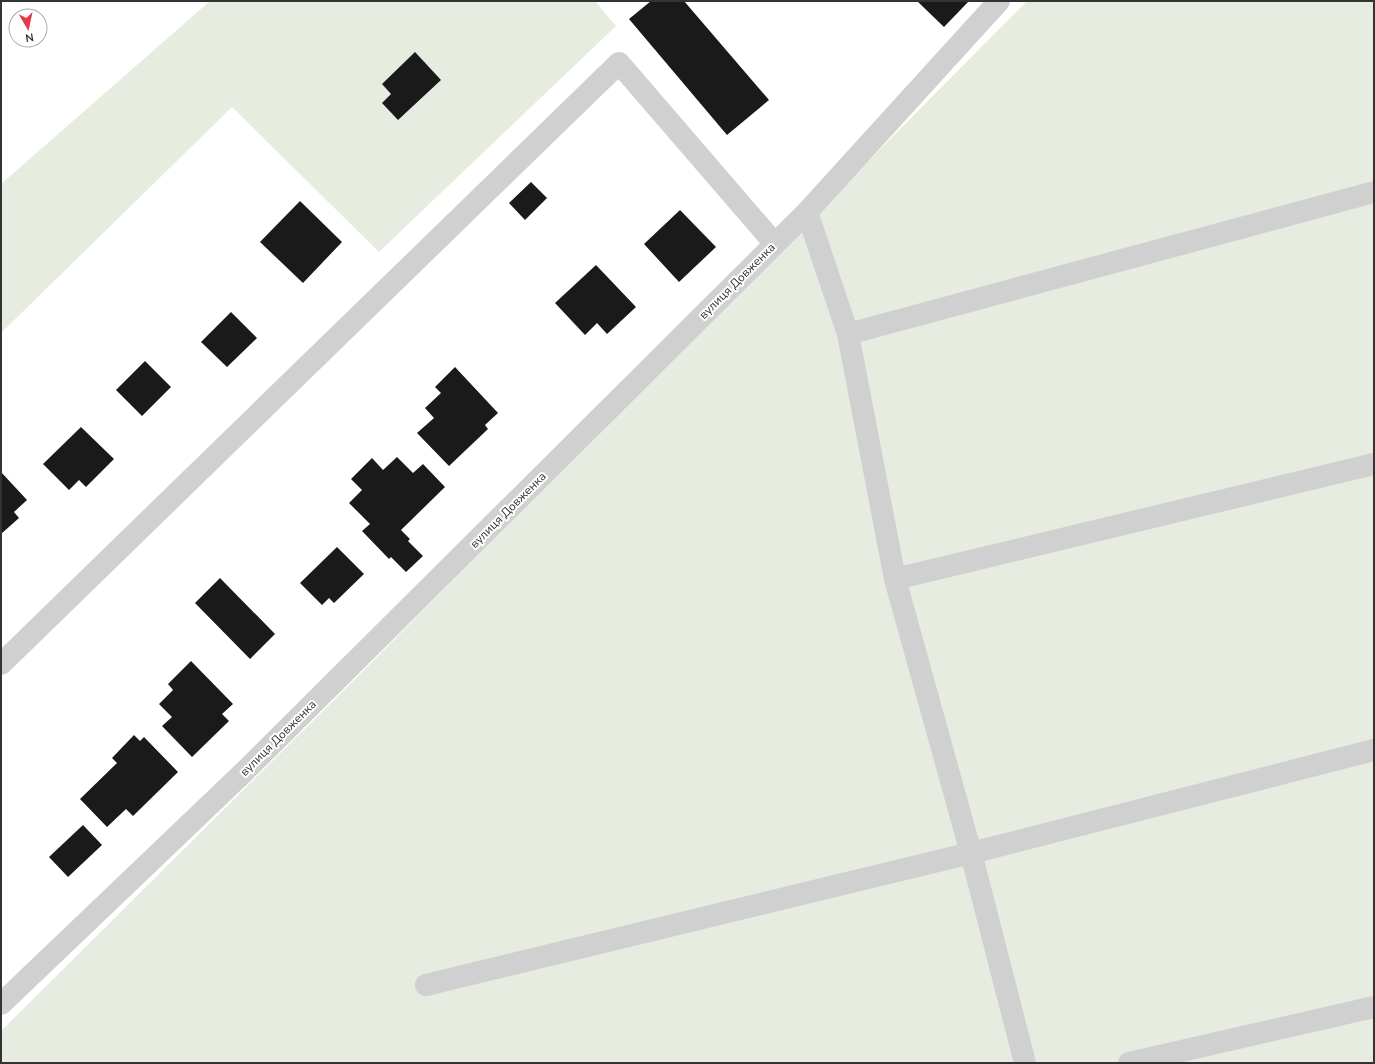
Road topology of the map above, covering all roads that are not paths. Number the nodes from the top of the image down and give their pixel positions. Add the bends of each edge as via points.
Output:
1 (999, 1) edge
2 (1374, 192) edge
3 (807, 212) junction
4 (775, 244) junction
5 (848, 334) junction
6 (1374, 464) edge
7 (895, 579) junction
8 (1, 664) edge
9 (1374, 750) edge
10 (972, 853) junction
11 (426, 985) dead end
12 (1, 1004) edge
13 (1374, 1007) edge
14 (1025, 1063) edge
15 (1129, 1063) edge

1 - 3 street, вулиця Довженка
2 - 5 street
3 - 4 street, вулиця Довженка
3 - 5 street
4 - 8 street via 619,63
4 - 12 street, вулиця Довженка via 245,771
5 - 7 street
6 - 7 street
7 - 10 street
9 - 10 street
10 - 11 street
10 - 14 street
13 - 15 street

